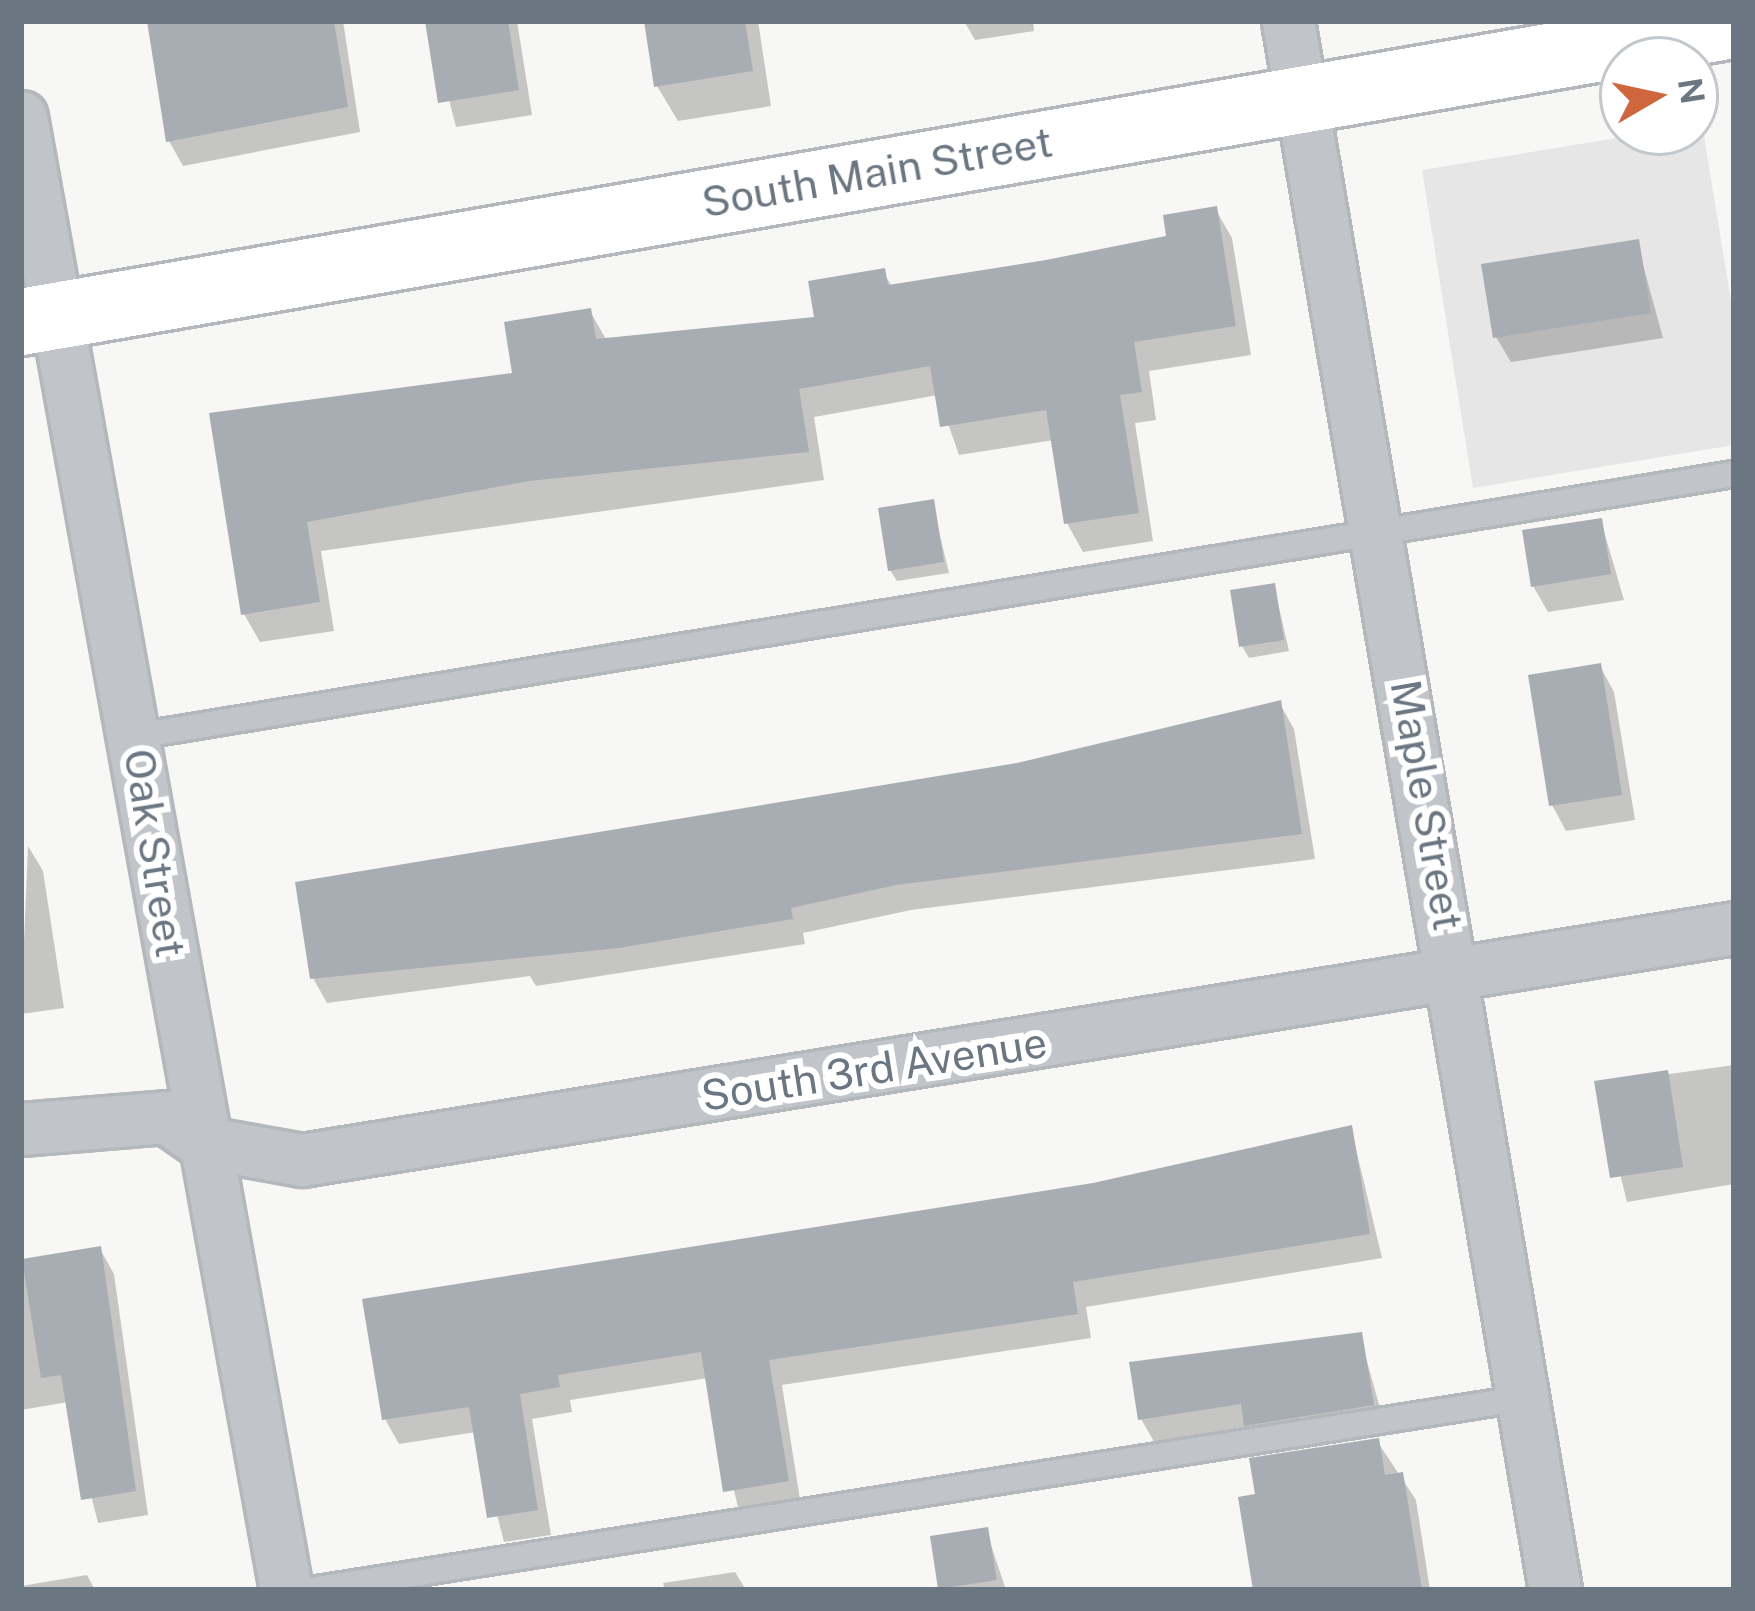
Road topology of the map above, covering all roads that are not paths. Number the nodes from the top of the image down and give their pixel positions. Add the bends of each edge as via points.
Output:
1 (1288, 21) edge
2 (1693, 27) edge
3 (1301, 97) junction
4 (21, 118) edge
5 (37, 319) edge
6 (1734, 474) edge
7 (1379, 533) junction
8 (137, 736) junction
9 (1734, 928) edge
10 (1457, 974) junction
11 (21, 1129) edge
12 (202, 1142) junction
13 (1524, 1398) junction
14 (286, 1590) edge
15 (311, 1590) edge
16 (1555, 1590) edge

1 - 3 street, Maple Street
2 - 3 main road, South Main Street
3 - 5 main road, South Main Street
3 - 7 street, Maple Street
4 - 5 street, Oak Street
5 - 8 street, Oak Street
6 - 7 lane
7 - 8 lane
7 - 10 street, Maple Street
8 - 12 street, Oak Street
9 - 10 street, South 3rd Avenue
10 - 12 street, South 3rd Avenue via 302,1160
10 - 13 street, Maple Street
11 - 12 street, South 3rd Avenue via 166,1117
12 - 14 street, Oak Street
13 - 15 lane
13 - 16 street, Maple Street

